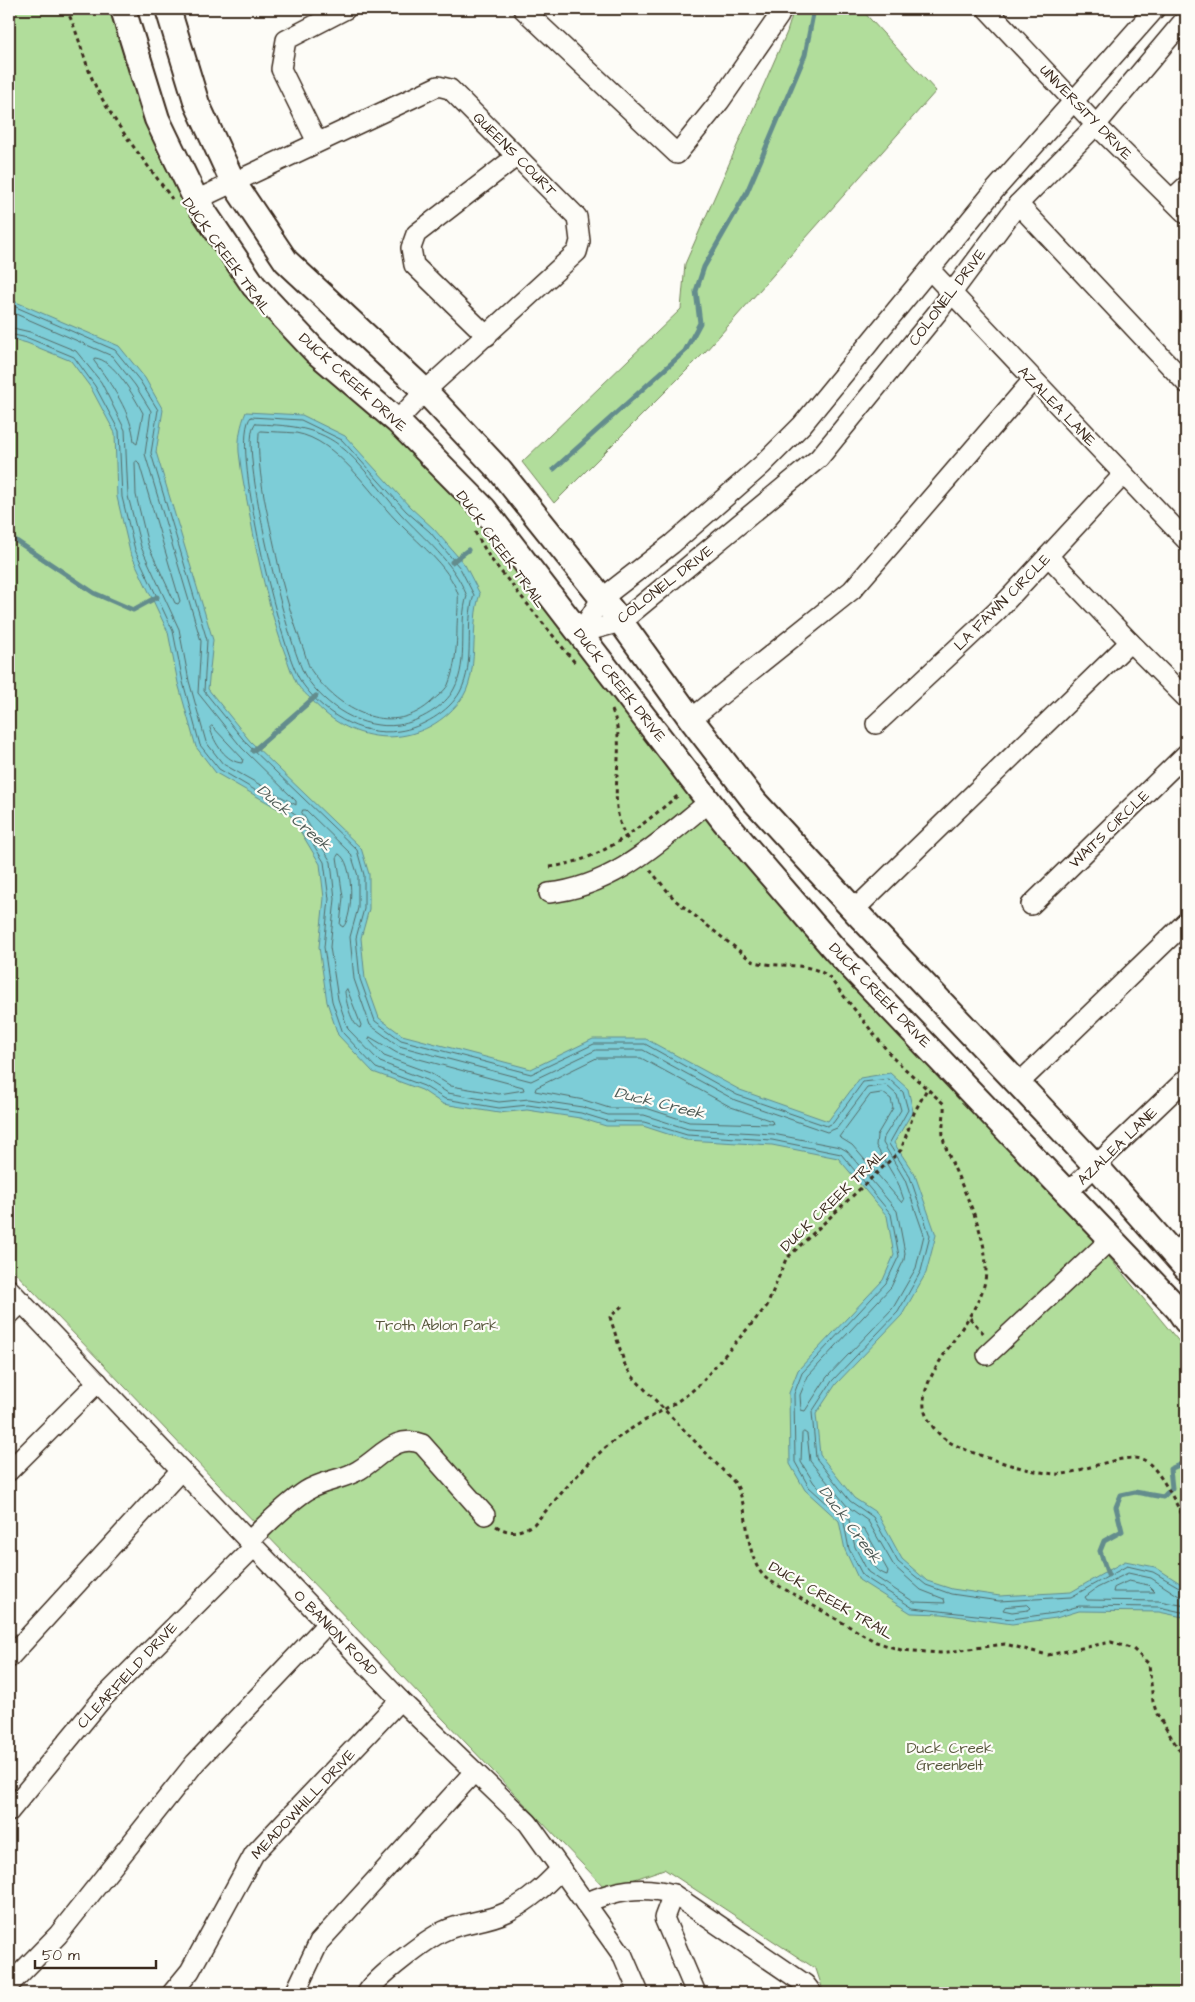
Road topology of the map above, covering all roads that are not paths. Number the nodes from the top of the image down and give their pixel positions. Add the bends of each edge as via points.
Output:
1 (123, 9) edge
2 (168, 9) edge
3 (346, 9) edge
4 (523, 9) edge
5 (782, 9) edge
6 (987, 9) edge
7 (1155, 9) edge
8 (1186, 18) edge
9 (1073, 100) junction
10 (1096, 125) junction
11 (316, 142) junction
12 (517, 156) junction
13 (233, 182) junction
14 (1186, 186) edge
15 (1172, 199) junction
16 (185, 201) junction
17 (1018, 204) junction
18 (1186, 214) edge
19 (930, 270) junction
20 (952, 293) junction
21 (487, 336) junction
22 (1032, 381) junction
23 (1186, 383) edge
24 (425, 391) junction
25 (397, 421) junction
26 (1123, 475) junction
27 (1186, 540) edge
28 (1048, 556) junction
29 (601, 599) junction
30 (621, 622) junction
31 (580, 633) junction
32 (1130, 642) junction
33 (1186, 698) edge
34 (691, 719) junction
35 (876, 724) dead end
36 (1186, 754) edge
37 (709, 802) junction
38 (549, 893) dead end
39 (1031, 904) dead end
40 (854, 910) junction
41 (1186, 922) edge
42 (1186, 1079) edge
43 (1017, 1085) junction
44 (1096, 1166) junction
45 (1068, 1192) junction
46 (1112, 1238) junction
47 (1182, 1255) edge
48 (13, 1302) edge
49 (1186, 1321) edge
50 (988, 1355) dead end
51 (98, 1382) junction
52 (180, 1470) junction
53 (9, 1471) edge
54 (485, 1516) road end
55 (251, 1544) junction
56 (327, 1624) junction
57 (9, 1658) edge
58 (400, 1700) junction
59 (474, 1772) junction
60 (9, 1812) edge
61 (561, 1869) junction
62 (673, 1894) junction
63 (585, 1903) junction
64 (9, 1985) edge
65 (172, 1993) edge
66 (294, 1993) edge
67 (367, 1993) edge
68 (639, 1993) edge
69 (696, 1993) edge
70 (812, 1993) edge

1 - 16 main road, DUCK CREEK DRIVE
2 - 13 main road via 198,104
3 - 11 street via 286,40 281,69
4 - 5 street via 676,154 720,101
6 - 9 street, UNIVERSITY DRIVE
7 - 9 street, COLONEL DRIVE
8 - 10 street, COLONEL DRIVE
9 - 10 street, UNIVERSITY DRIVE
9 - 19 street, COLONEL DRIVE
10 - 15 street, UNIVERSITY DRIVE
10 - 17 street, COLONEL DRIVE
11 - 12 street, QUEENS COURT via 438,86 450,89
11 - 13 street, QUEENS COURT
12 - 21 street, QUEENS COURT via 577,217 580,241 577,252
12 - 21 street via 416,234 411,248 414,265
13 - 16 street, QUEENS COURT
13 - 24 main road via 286,262
14 - 15 street
15 - 18 street, UNIVERSITY DRIVE
16 - 25 main road, DUCK CREEK DRIVE via 254,286 315,351
17 - 20 street, COLONEL DRIVE
17 - 23 street
19 - 20 street, AZALEA LANE
19 - 29 street, COLONEL DRIVE via 802,425 672,544
20 - 22 street, AZALEA LANE
20 - 30 street, COLONEL DRIVE via 819,458
21 - 24 street, QUEENS COURT
22 - 26 street, AZALEA LANE
22 - 34 street via 852,590
24 - 25 street, QUEENS COURT
24 - 29 main road via 500,471
25 - 31 main road, DUCK CREEK DRIVE via 484,509
26 - 27 street, AZALEA LANE
26 - 28 street, LA FAWN CIRCLE
28 - 32 street
28 - 35 street, LA FAWN CIRCLE via 997,611
29 - 30 main road
29 - 31 street, COLONEL DRIVE
30 - 31 street, COLONEL DRIVE
30 - 34 main road
31 - 37 main road, DUCK CREEK DRIVE
32 - 33 street
32 - 40 street
34 - 40 main road via 755,802
36 - 39 street, WAITS CIRCLE
37 - 38 street via 641,857 596,882 569,891
37 - 45 main road, DUCK CREEK DRIVE via 836,951
40 - 43 main road
41 - 43 street
42 - 44 street, AZALEA LANE
43 - 44 main road
44 - 45 street, AZALEA LANE
44 - 47 main road
45 - 46 main road, DUCK CREEK DRIVE
46 - 49 main road, DUCK CREEK DRIVE
46 - 50 street
48 - 51 street, O BANION ROAD
51 - 52 street, O BANION ROAD
51 - 53 street
52 - 55 street, O BANION ROAD
52 - 57 street
54 - 55 street, CLEARFIELD DRIVE via 422,1444 410,1439 398,1443 358,1470 307,1491
55 - 56 street, O BANION ROAD
55 - 60 street, CLEARFIELD DRIVE via 102,1698
56 - 58 street, O BANION ROAD
56 - 64 street via 195,1763 58,1935
58 - 59 street, O BANION ROAD
58 - 65 street, MEADOWHILL DRIVE via 254,1854 190,1972
59 - 61 street, O BANION ROAD via 528,1823
59 - 66 street via 319,1942
61 - 63 street, O BANION ROAD
61 - 67 street via 540,1892 506,1912 483,1922 444,1930 400,1962
62 - 63 street via 653,1888 626,1890 604,1894
62 - 69 street via 664,1918
62 - 70 street via 805,1984
63 - 68 street, O BANION ROAD via 623,1956

